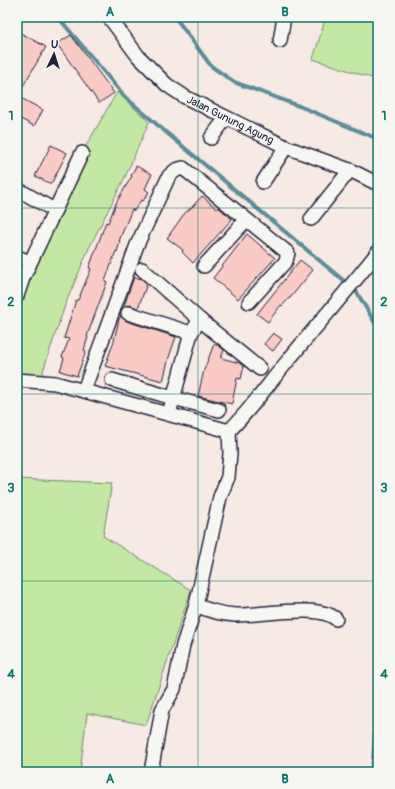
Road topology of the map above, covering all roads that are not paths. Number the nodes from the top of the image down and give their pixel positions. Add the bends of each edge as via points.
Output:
1 (109, 17) edge
2 (284, 17) edge
3 (280, 41) dead end
4 (226, 118) junction
5 (211, 138) dead end
6 (286, 147) junction
7 (82, 152) dead end
8 (350, 170) junction
9 (263, 182) dead end
10 (378, 184) edge
11 (17, 189) edge
12 (54, 210) junction
13 (311, 219) dead end
14 (246, 220) junction
15 (378, 252) edge
16 (17, 257) edge
17 (30, 262) junction
18 (204, 266) dead end
19 (373, 267) edge
20 (142, 269) dead end
21 (17, 296) edge
22 (249, 302) dead end
23 (128, 313) dead end
24 (200, 320) junction
25 (191, 333) junction
26 (260, 369) dead end
27 (17, 380) edge
28 (112, 380) dead end
29 (84, 390) junction
30 (173, 398) junction
31 (219, 410) dead end
32 (169, 414) junction
33 (229, 431) junction
34 (196, 605) junction
35 (336, 619) dead end
36 (151, 772) edge

1 - 4 street, Jalan Gunung Agung via 138,56 167,85
2 - 3 street
4 - 5 street
4 - 6 street, Jalan Gunung Agung
6 - 8 street, Jalan Gunung Agung
6 - 9 street
7 - 12 street
8 - 10 street, Jalan Gunung Agung
8 - 13 street
11 - 12 street
12 - 17 street
14 - 18 street
14 - 22 street via 288,253 286,261
14 - 29 street via 184,168 169,176 137,245
15 - 19 street
16 - 17 street
17 - 21 street
19 - 33 street via 350,287
20 - 24 street
23 - 25 street
24 - 25 street
24 - 26 street
25 - 30 street
27 - 29 street via 55,383
28 - 30 street
29 - 32 street
30 - 31 street
30 - 32 street
32 - 33 street
33 - 34 street via 228,477 220,497
34 - 35 street via 229,615 309,612 329,615
34 - 36 street via 183,645 174,689 162,710

